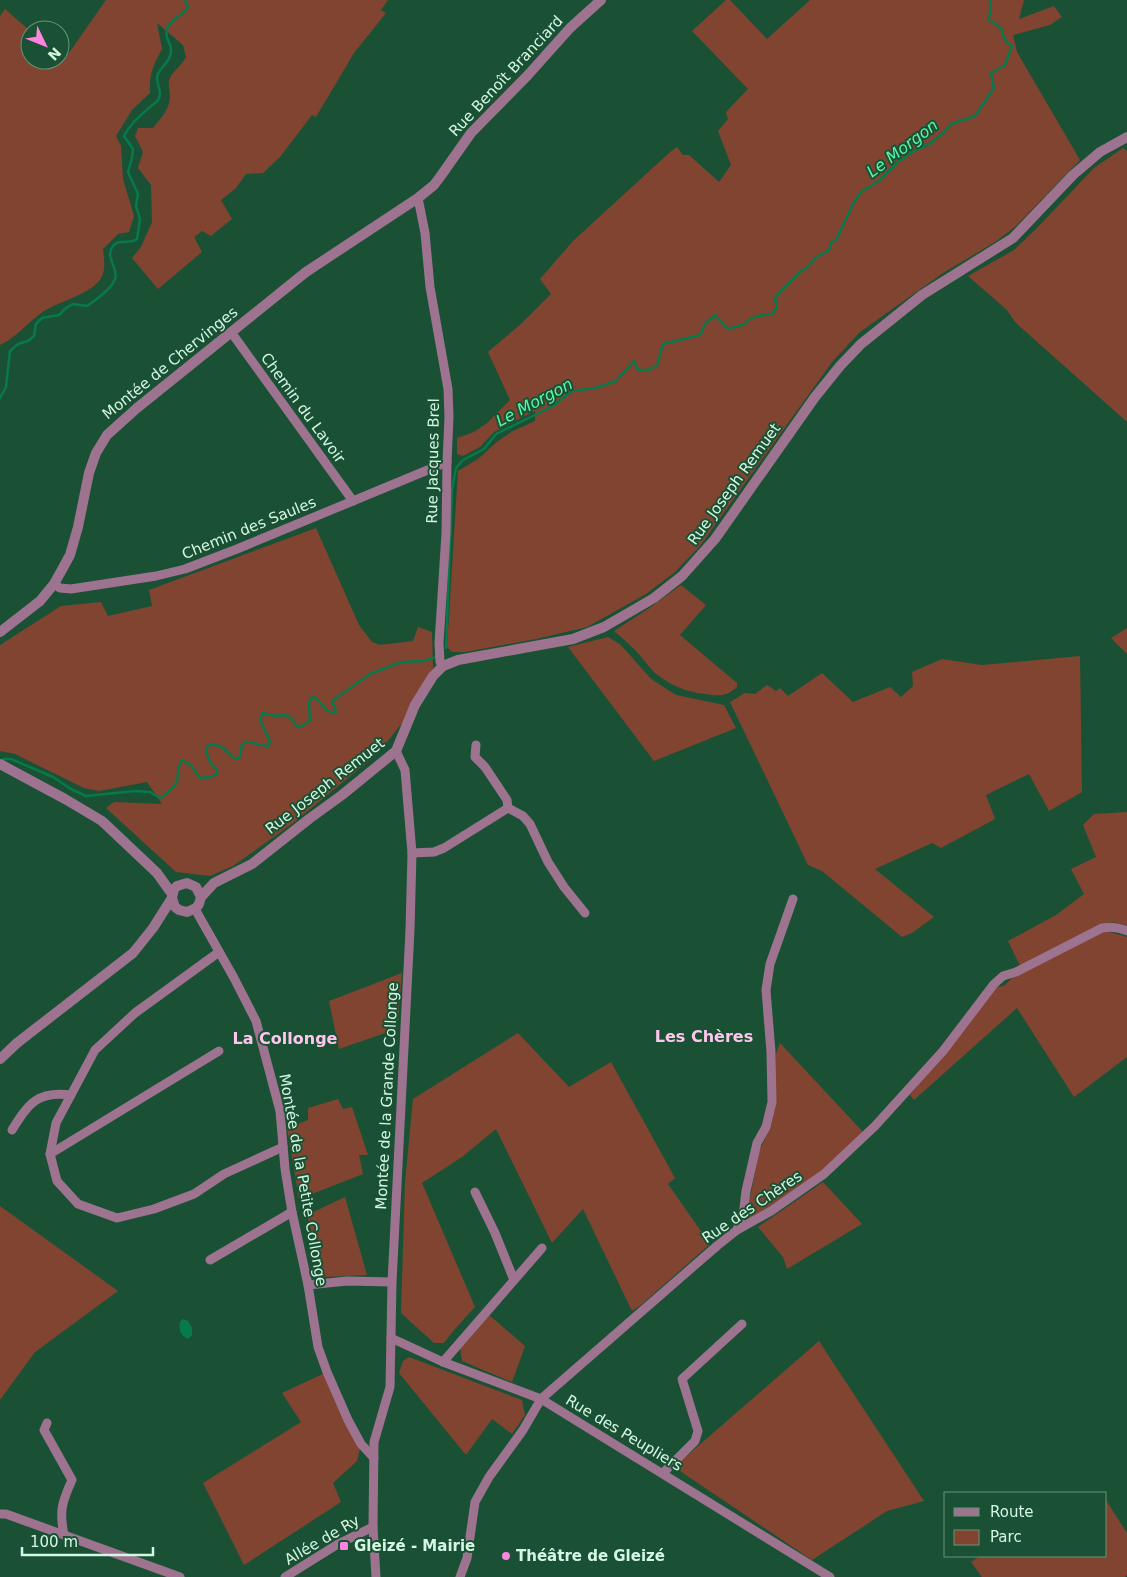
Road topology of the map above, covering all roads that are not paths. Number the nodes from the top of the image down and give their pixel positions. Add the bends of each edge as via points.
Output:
1 (600, 0) edge
2 (1127, 137) edge
3 (418, 198) junction
4 (231, 332) junction
5 (446, 462) junction
6 (353, 500) junction
7 (54, 584) junction
8 (0, 632) edge
9 (443, 666) junction
10 (476, 745) dead end
11 (396, 751) junction
12 (0, 764) edge
13 (508, 808) junction
14 (412, 853) junction
15 (157, 873) junction
16 (214, 883) junction
17 (190, 884) junction
18 (172, 896) junction
19 (201, 897) junction
20 (793, 899) dead end
21 (195, 909) junction
22 (183, 911) junction
23 (585, 913) dead end
24 (153, 928) junction
25 (1127, 931) edge
26 (219, 952) junction
27 (219, 1051) dead end
28 (0, 1059) edge
29 (71, 1094) junction
30 (12, 1130) dead end
31 (283, 1147) junction
32 (50, 1154) junction
33 (475, 1192) dead end
34 (292, 1212) junction
35 (737, 1230) junction
36 (542, 1248) dead end
37 (210, 1260) dead end
38 (514, 1280) junction
39 (392, 1282) junction
40 (308, 1285) junction
41 (742, 1324) dead end
42 (391, 1338) junction
43 (443, 1362) junction
44 (541, 1399) junction
45 (47, 1423) dead end
46 (374, 1458) junction
47 (663, 1473) junction
48 (0, 1514) edge
49 (373, 1527) junction
50 (64, 1535) junction
51 (180, 1577) edge
52 (285, 1577) edge
53 (376, 1577) edge
54 (460, 1577) edge
55 (830, 1577) edge

1 - 3 street, Rue Benoît Branciard via 471,133 434,185
2 - 9 street, Rue Joseph Remuet via 1100,152 1073,175 1013,238 922,295 861,344 815,397 715,539 682,576 654,598 604,627 573,639 458,660
3 - 4 street, Montée de Chervinges via 306,272
3 - 5 street, Rue Jacques Brel via 448,390
4 - 6 street, Chemin du Lavoir
4 - 7 street, Montée de Chervinges via 106,435 89,473 70,555
5 - 6 street, Chemin des Saules
5 - 9 street, Rue Jacques Brel via 446,534 439,643
6 - 7 street, Chemin des Saules via 185,570 71,590
7 - 8 street, Montée de Chervinges via 40,600
9 - 11 street, Rue Joseph Remuet via 415,705
10 - 13 street via 475,757 507,800
11 - 14 street, Montée de la Grande Collonge via 405,770
11 - 16 street, Rue Joseph Remuet via 252,864
12 - 15 street via 102,821
13 - 14 street via 444,848
13 - 23 street via 530,824 548,862
14 - 39 street, Montée de la Grande Collonge
15 - 17 street
15 - 18 street
16 - 17 street
16 - 19 street, Rue Joseph Remuet
17 - 18 street via 177,886
17 - 19 street via 199,890
18 - 22 street via 175,907
18 - 24 street
19 - 21 street
20 - 35 street via 770,964 766,990 772,1102 766,1127 757,1142
21 - 22 street
21 - 26 street, Montée de la Petite Collonge
22 - 24 street
24 - 28 street via 133,953
25 - 35 street, Rue des Chères via 1110,926 1102,928 1003,976 943,1051 875,1126 824,1174
26 - 29 street via 135,1013 95,1050
26 - 31 street, Montée de la Petite Collonge via 256,1021 280,1111
27 - 32 street
29 - 30 street via 56,1093 38,1098 26,1108
29 - 32 street via 56,1123
31 - 32 street via 224,1174 194,1194 117,1218 78,1204 57,1181
31 - 34 street, Montée de la Petite Collonge
33 - 38 street
34 - 37 street
34 - 40 street, Montée de la Petite Collonge
35 - 44 street, Rue des Chères
36 - 38 street
38 - 43 street
39 - 40 street via 347,1280
39 - 42 street, Montée de la Grande Collonge
40 - 46 street, Montée de la Petite Collonge via 324,1367 361,1444
41 - 47 street via 682,1379 698,1431 695,1441
42 - 43 street, Rue des Peupliers
42 - 46 street, Montée de la Grande Collonge via 390,1387 374,1442
43 - 44 street, Rue des Peupliers
44 - 47 street, Rue des Peupliers
44 - 54 street, Rue des Chères via 475,1502 467,1558
45 - 50 street via 44,1430 72,1480 60,1517
46 - 49 street, Montée de la Grande Collonge
47 - 55 street, Rue des Peupliers
48 - 50 street
49 - 52 street, Allée de Ry via 338,1544
49 - 53 street, Montée de la Grande Collonge
50 - 51 street

